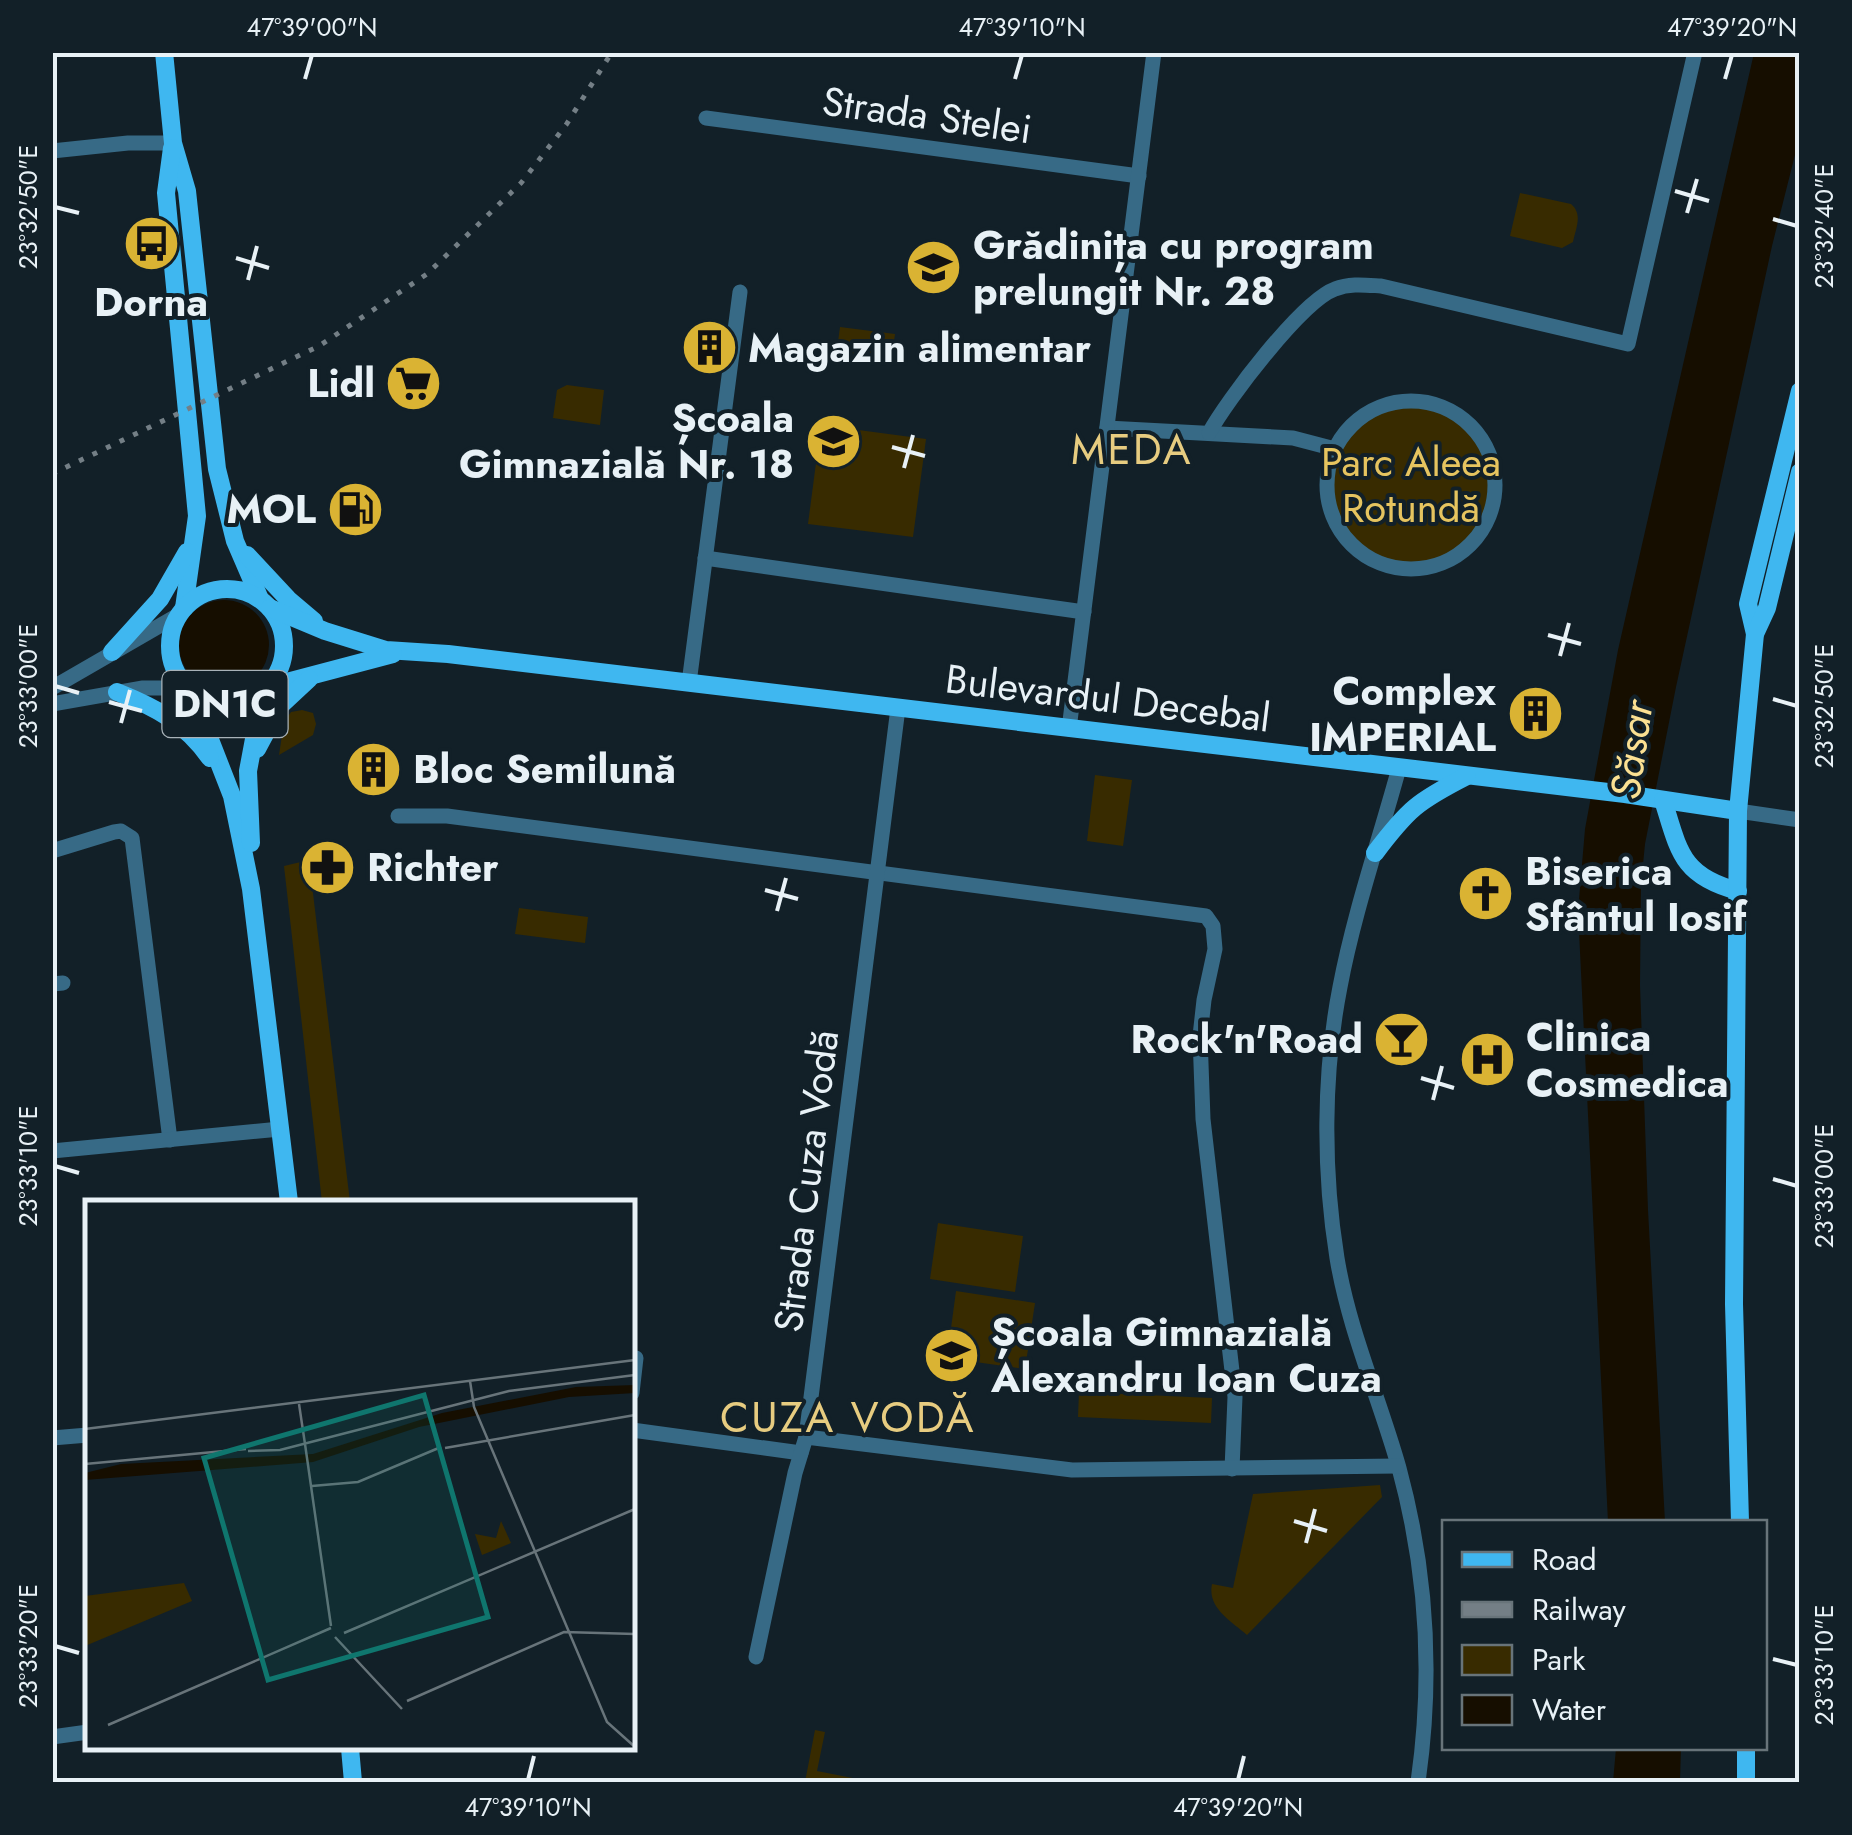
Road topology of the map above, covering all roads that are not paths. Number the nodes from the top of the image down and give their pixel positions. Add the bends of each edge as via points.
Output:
1 (164, 52) edge
2 (1154, 52) edge
3 (1695, 52) edge
4 (706, 118) dead end
5 (173, 143) junction
6 (52, 151) edge
7 (1138, 176) junction
8 (740, 292) dead end
9 (1800, 392) edge
10 (1107, 428) junction
11 (1209, 434) junction
12 (1335, 449) junction
13 (1800, 472) edge
14 (194, 538) junction
15 (235, 541) junction
16 (705, 558) junction
17 (265, 604) junction
18 (182, 611) junction
19 (1084, 612) junction
20 (325, 631) junction
21 (1755, 634) junction
22 (408, 650) junction
23 (112, 652) junction
24 (322, 670) junction
25 (689, 683) junction
26 (52, 688) edge
27 (189, 689) junction
28 (265, 689) junction
29 (117, 692) junction
30 (52, 704) edge
31 (898, 708) junction
32 (1069, 728) junction
33 (1399, 768) junction
34 (248, 772) junction
35 (1467, 776) junction
36 (225, 779) junction
37 (1663, 800) junction
38 (1738, 811) junction
39 (398, 816) dead end
40 (1800, 820) edge
41 (52, 851) edge
42 (1375, 853) junction
43 (878, 872) junction
44 (251, 889) junction
45 (1738, 891) junction
46 (280, 1129) junction
47 (170, 1140) junction
48 (52, 1151) edge
49 (289, 1200) edge
50 (635, 1430) edge
51 (85, 1435) edge
52 (52, 1438) edge
53 (804, 1445) junction
54 (1398, 1466) junction
55 (1232, 1468) junction
56 (1740, 1520) edge
57 (756, 1657) dead end
58 (85, 1732) edge
59 (52, 1737) edge
60 (350, 1750) edge
61 (1746, 1750) edge
62 (353, 1782) edge
63 (1418, 1782) edge
64 (1746, 1782) edge

1 - 5 main road, DN1C
2 - 7 street
3 - 11 street via 1628,344 1381,286 1350,285 1300,314
4 - 7 street, Strada Stelei
5 - 6 street
5 - 14 main road, DN1C via 166,192 196,492
5 - 15 main road, DN1C via 187,191 217,469
7 - 10 street
8 - 16 street
9 - 21 main road via 1748,604
10 - 11 street
10 - 19 street
11 - 12 street via 1293,438
12 - 12 street via 1330,507 1349,542 1371,559 1411,569 1438,564 1463,551 1488,519 1495,478 1488,451 1452,411 1425,402 1384,405 1360,418
13 - 21 main road
14 - 18 main road, DN1C
14 - 23 main road via 160,598
15 - 17 main road, DN1C
15 - 20 main road
16 - 19 street
16 - 25 street
17 - 18 main road via 229,589 197,597
17 - 20 main road, Bulevardul Decebal
17 - 28 main road, DN1C via 281,627 284,648 280,669
18 - 23 street
18 - 27 main road, DN1C via 171,661
19 - 32 street
20 - 22 main road, Bulevardul Decebal
21 - 38 main road
22 - 24 main road, Bulevardul Decebal
22 - 25 main road, Bulevardul Decebal
23 - 26 street
24 - 28 main road, Bulevardul Decebal
24 - 34 main road via 280,706
25 - 31 main road, Bulevardul Decebal
27 - 28 main road, DN1C via 226,704
27 - 29 street
27 - 36 main road, DN1C
28 - 34 main road, DN1C
29 - 30 street
29 - 36 main road via 188,730
31 - 32 main road, Bulevardul Decebal
31 - 43 street, Strada Cuza Vodă
32 - 33 main road, Bulevardul Decebal
33 - 35 main road, Bulevardul Decebal
33 - 42 street
34 - 44 main road, DN1C
35 - 37 main road, Bulevardul Decebal
35 - 42 main road via 1422,799
36 - 44 main road, DN1C
37 - 38 main road, Bulevardul Decebal
37 - 45 main road via 1684,860 1714,885
38 - 40 street, Bulevardul Decebal
38 - 45 main road
39 - 43 street via 448,816
41 - 47 street via 114,832 132,838
42 - 54 street via 1336,1013 1329,1169 1345,1302
43 - 53 street, Strada Cuza Vodă
43 - 55 street via 1195,912 1213,926 1200,1036 1235,1397
44 - 46 main road, DN1C
45 - 56 main road via 1734,1304
46 - 47 street
46 - 49 main road, DN1C
47 - 48 street
50 - 53 street
51 - 52 street
53 - 55 street via 1034,1468
53 - 57 street, Strada Cuza Vodă
54 - 55 street
54 - 63 street via 1425,1623
58 - 59 street
60 - 62 main road
61 - 64 main road

